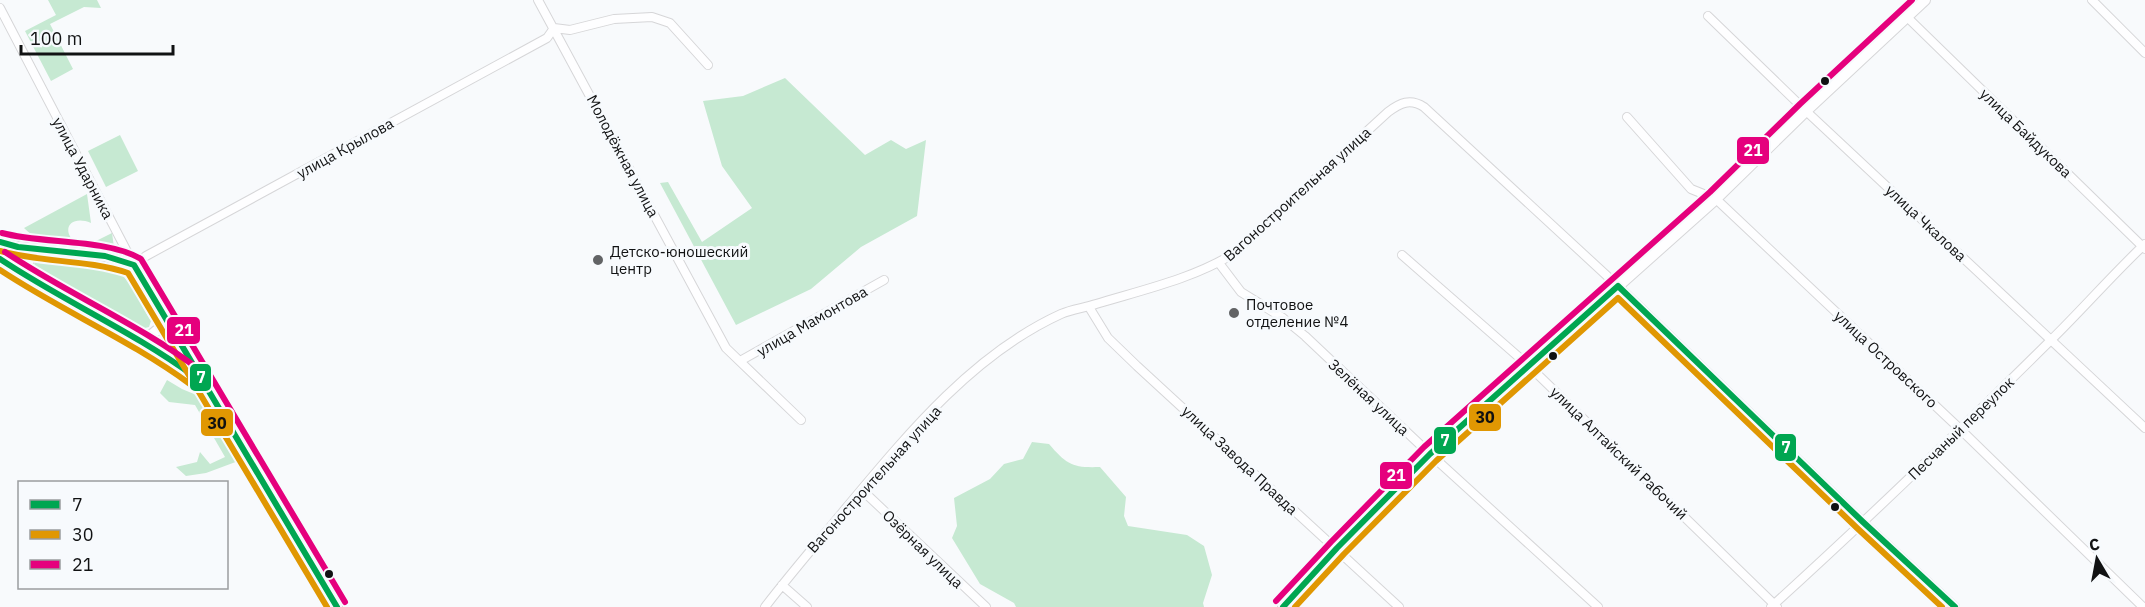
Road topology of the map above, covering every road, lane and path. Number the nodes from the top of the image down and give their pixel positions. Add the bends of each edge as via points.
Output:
1 (538, 0) edge
2 (1926, 0) edge
3 (2092, 0) edge
4 (0, 8) edge
5 (1708, 16) dead end
6 (1907, 17) junction
7 (554, 28) junction
8 (2145, 53) edge
9 (708, 65) dead end
10 (1806, 111) junction
11 (1627, 117) dead end
12 (1716, 199) junction
13 (0, 242) edge
14 (2144, 246) edge
15 (47, 249) junction
16 (1402, 255) dead end
17 (0, 260) edge
18 (1219, 263) junction
19 (134, 265) junction
20 (884, 280) dead end
21 (38, 284) junction
22 (1617, 286) junction
23 (1089, 307) junction
24 (162, 310) junction
25 (131, 334) junction
26 (2051, 340) junction
27 (740, 361) junction
28 (1529, 366) junction
29 (208, 388) junction
30 (801, 420) dead end
31 (2145, 428) edge
32 (1960, 429) junction
33 (1430, 454) junction
34 (862, 489) junction
35 (1863, 522) junction
36 (1337, 548) junction
37 (782, 585) junction
38 (1774, 606) edge
39 (337, 607) edge
40 (765, 607) edge
41 (807, 607) edge
42 (986, 607) edge
43 (1283, 607) edge
44 (1400, 607) edge
45 (1598, 607) edge
46 (1954, 607) edge
47 (2143, 607) edge

1 - 7 street, Молодёжная улица
2 - 6 street
3 - 8 street
4 - 19 street, улица Ударника
5 - 10 street, улица Чкалова
6 - 10 street
6 - 14 street, улица Байдукова
7 - 9 street via 570,30 614,19 652,17 670,22
7 - 19 street, улица Крылова via 548,38
7 - 27 street, Молодёжная улица via 726,348
10 - 12 street
10 - 26 street, улица Чкалова
11 - 12 street, улица Островского via 1690,189
12 - 22 street
12 - 32 street, улица Островского
13 - 15 street
14 - 26 street, Песчаный переулок
15 - 19 street via 105,256
15 - 21 street via 31,254 27,265
16 - 28 street, улица Алтайский Рабочий
17 - 21 street, улица Ударника
18 - 22 street, Вагоностроительная улица via 1233,255 1388,112 1402,103 1413,102 1424,107
18 - 23 street, Вагоностроительная улица
18 - 33 street, Зелёная улица via 1241,292 1305,336
19 - 24 street, улица Ударника
20 - 27 street, улица Мамонтова
21 - 25 street, улица Ударника
22 - 28 street
22 - 35 street
23 - 34 street, Вагоностроительная улица via 1064,313 1026,332 989,359 917,426
23 - 36 street, улица Завода Правда via 1108,338
24 - 25 street via 161,327 150,336
24 - 29 street, улица Ударника
25 - 29 street, улица Ударника via 181,364
26 - 31 street, улица Чкалова
26 - 32 street, Песчаный переулок
27 - 30 street, Молодёжная улица
28 - 33 street
28 - 38 street, улица Алтайский Рабочий
29 - 39 street, улица Ударника
32 - 35 street, Песчаный переулок
32 - 47 street, улица Островского
33 - 36 street
33 - 45 street, Зелёная улица
34 - 37 street, Вагоностроительная улица
34 - 42 street, Озёрная улица
35 - 38 street, Песчаный переулок
35 - 46 street
36 - 43 street
36 - 44 street, улица Завода Правда
37 - 40 street, Вагоностроительная улица
37 - 41 street

